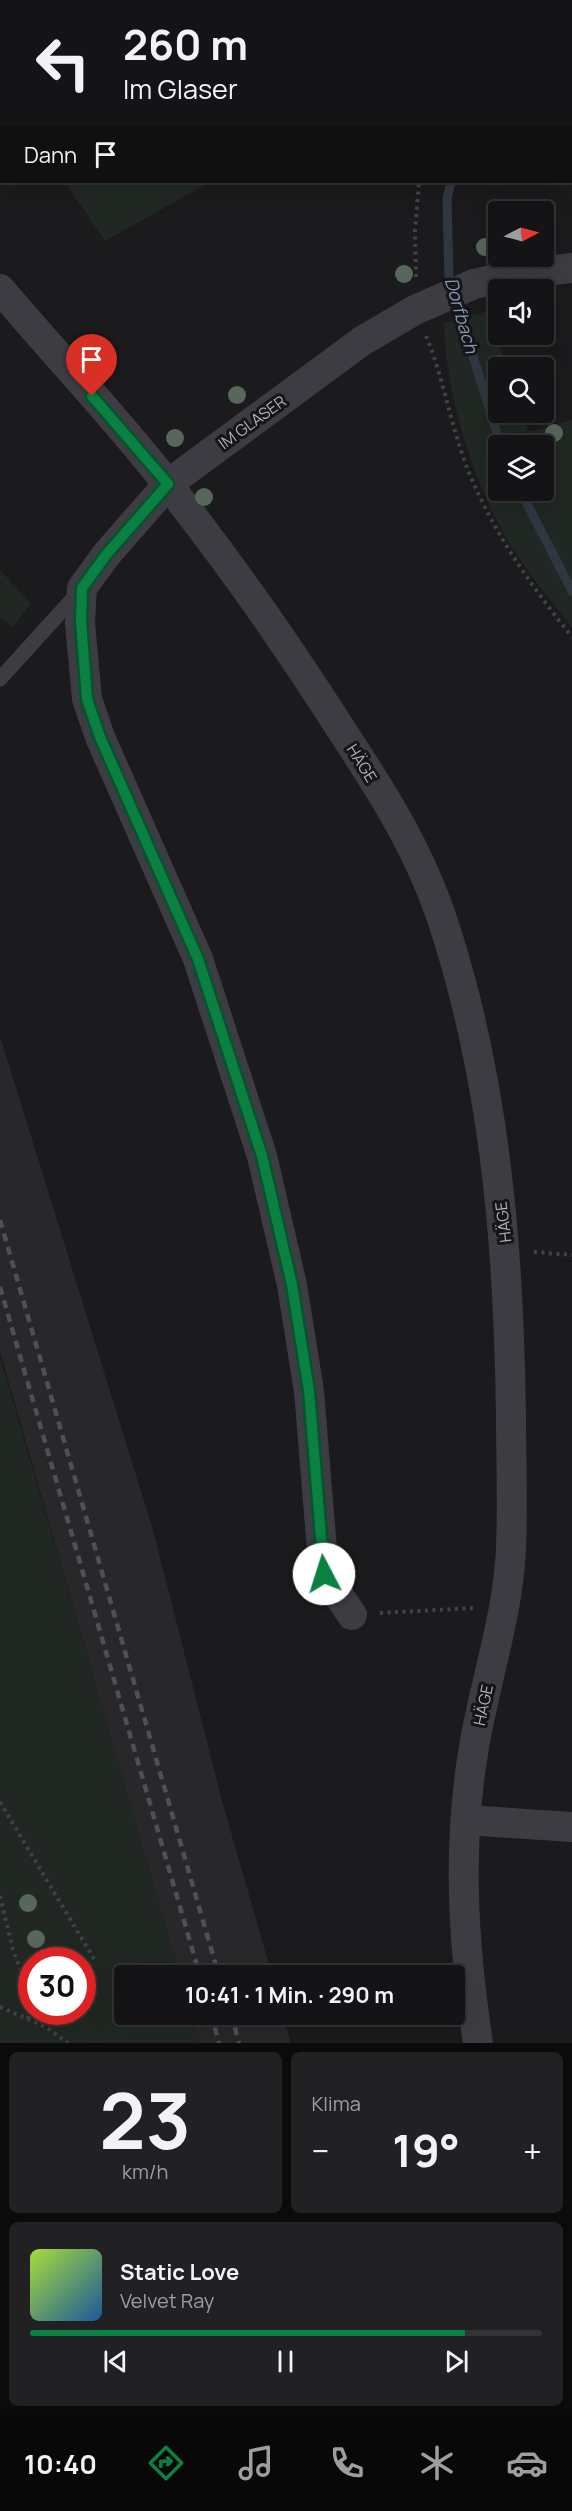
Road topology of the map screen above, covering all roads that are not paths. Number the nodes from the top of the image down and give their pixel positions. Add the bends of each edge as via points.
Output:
1 (572, 268) edge
2 (0, 290) edge
3 (168, 484) junction
4 (82, 588) junction
5 (0, 679) edge
6 (352, 1615) road end
7 (466, 1820) junction
8 (572, 1827) edge
9 (478, 2043) edge

1 - 3 street, IM GLASER via 474,284 424,305 362,341
2 - 3 street
3 - 4 street, IM GLASER
3 - 7 street, HÄGE via 298,663 409,838 433,892 478,1050 492,1128 506,1251 511,1554 474,1749
4 - 5 lane
4 - 6 street via 87,699 198,959 262,1156 292,1285 309,1391 324,1574
7 - 8 street
7 - 9 street, HÄGE via 462,1906

